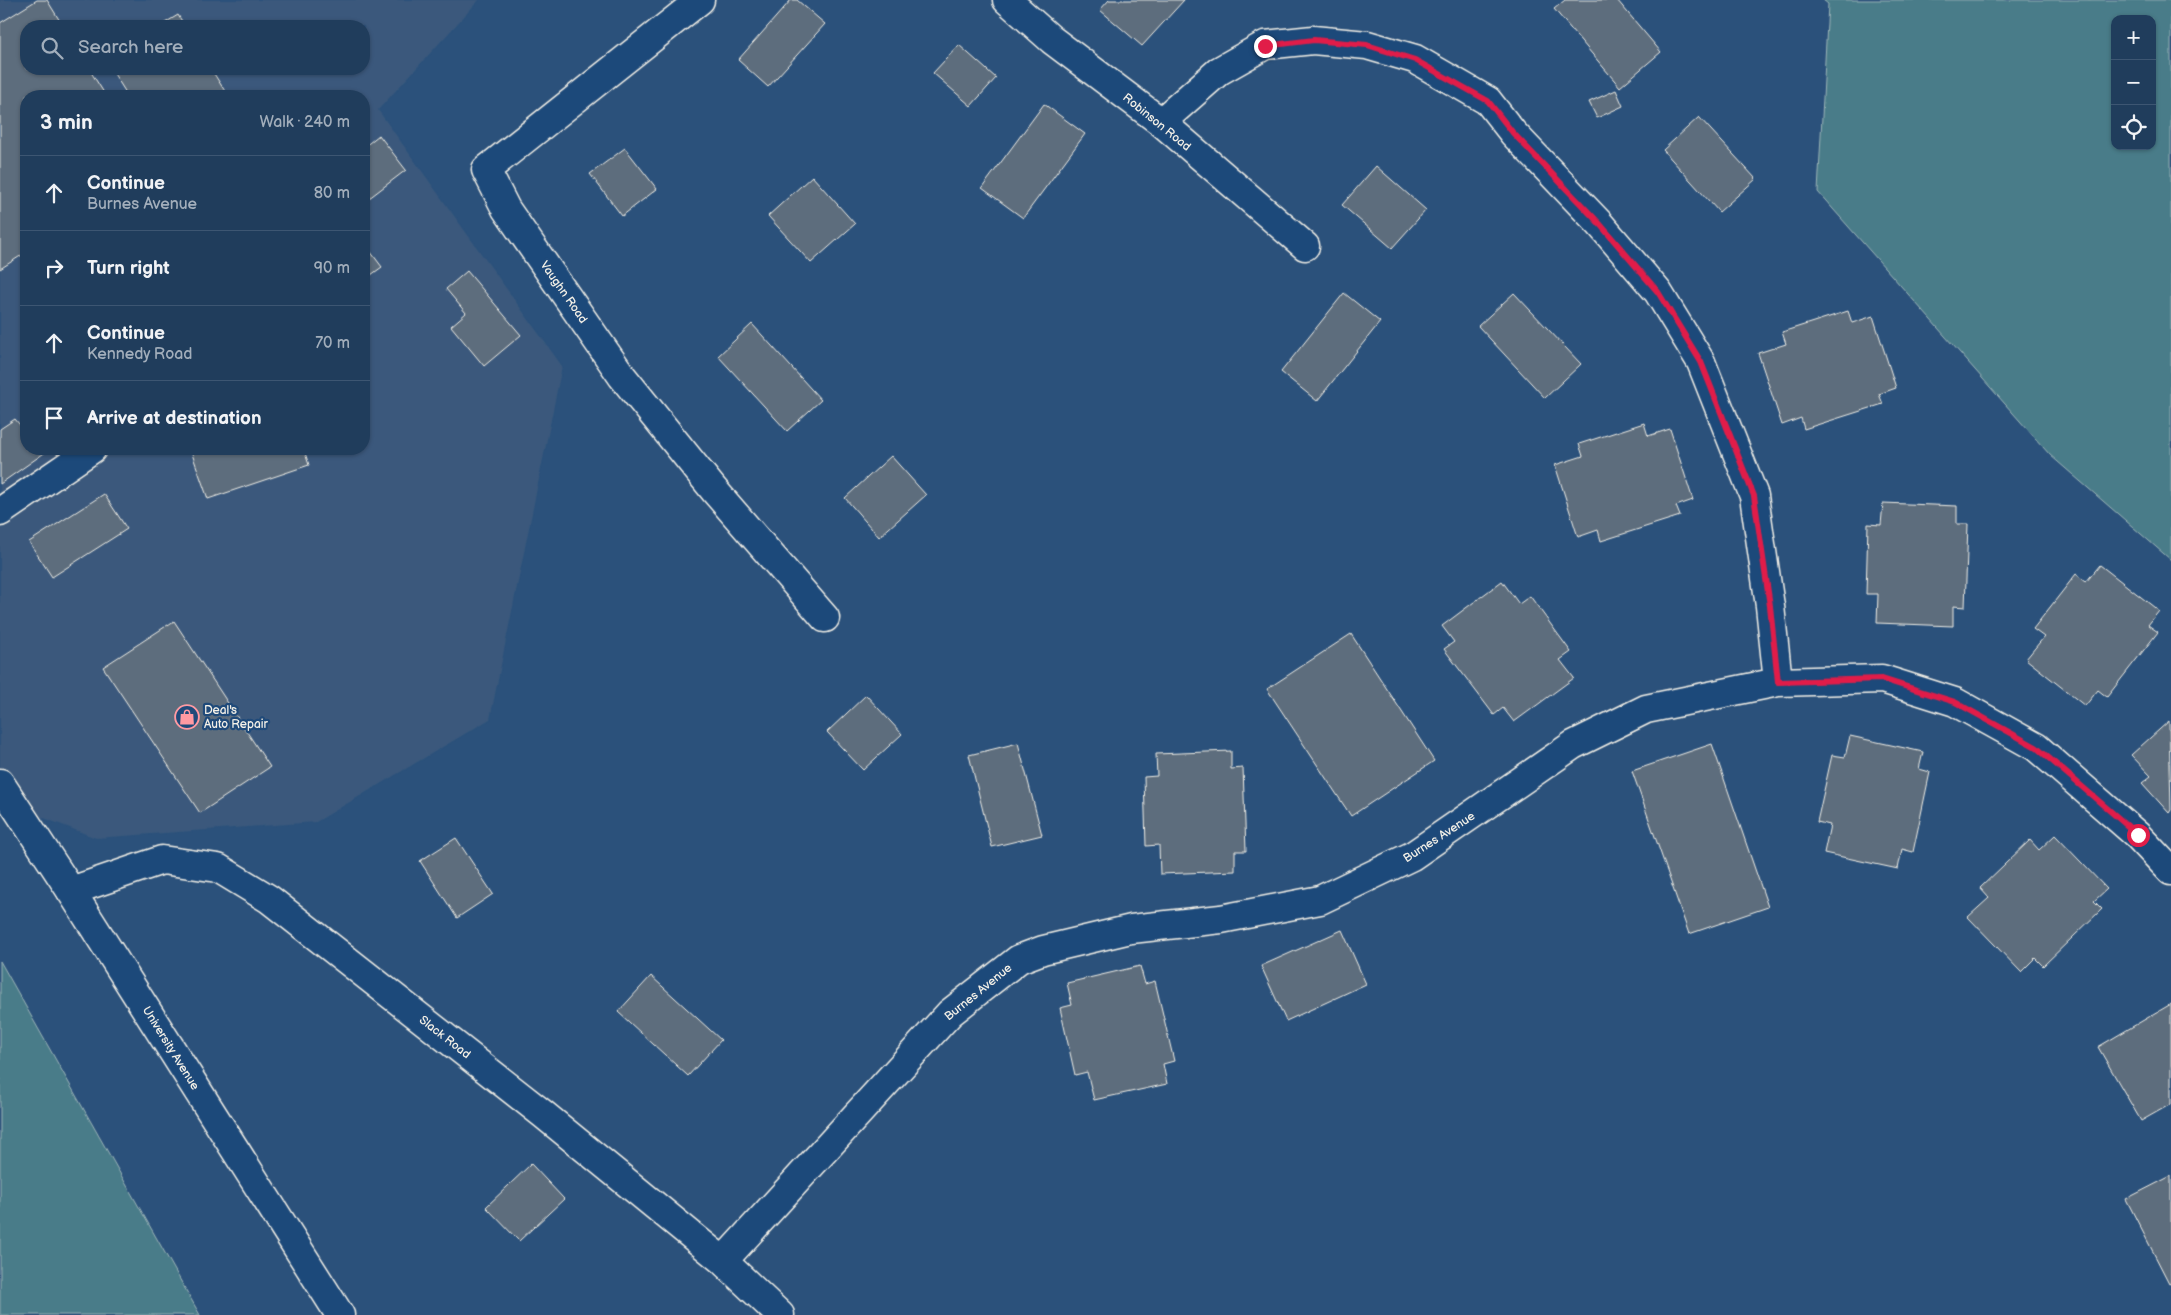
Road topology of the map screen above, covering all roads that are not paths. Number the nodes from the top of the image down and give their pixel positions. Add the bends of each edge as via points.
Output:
1 (700, 0) edge
2 (1007, 0) edge
3 (1161, 122) junction
4 (1305, 246) dead end
5 (83, 455) edge
6 (0, 512) edge
7 (825, 618) dead end
8 (1778, 682) junction
9 (0, 783) edge
10 (2171, 871) edge
11 (71, 890) junction
12 (723, 1261) junction
13 (340, 1315) edge
14 (780, 1315) edge

1 - 7 street, Vaughn Road via 486,170 506,209 622,376 714,490
2 - 3 street, Robinson Road via 1052,40
3 - 4 street, Robinson Road
3 - 8 street via 1220,71 1265,46 1314,40 1367,45 1415,60 1488,101 1513,133 1599,223 1658,292 1701,362 1754,496
5 - 6 street
8 - 10 street, Burnes Avenue via 1882,679 1955,702 2036,747 2138,835
8 - 12 street, Burnes Avenue via 1646,709 1573,745 1412,856 1320,900 1221,918 1131,929 1019,959 950,1013
9 - 11 street, University Avenue
11 - 12 street, Slack Road via 162,860 218,868 269,899 543,1114
11 - 13 street, University Avenue
12 - 14 street, Slack Road

